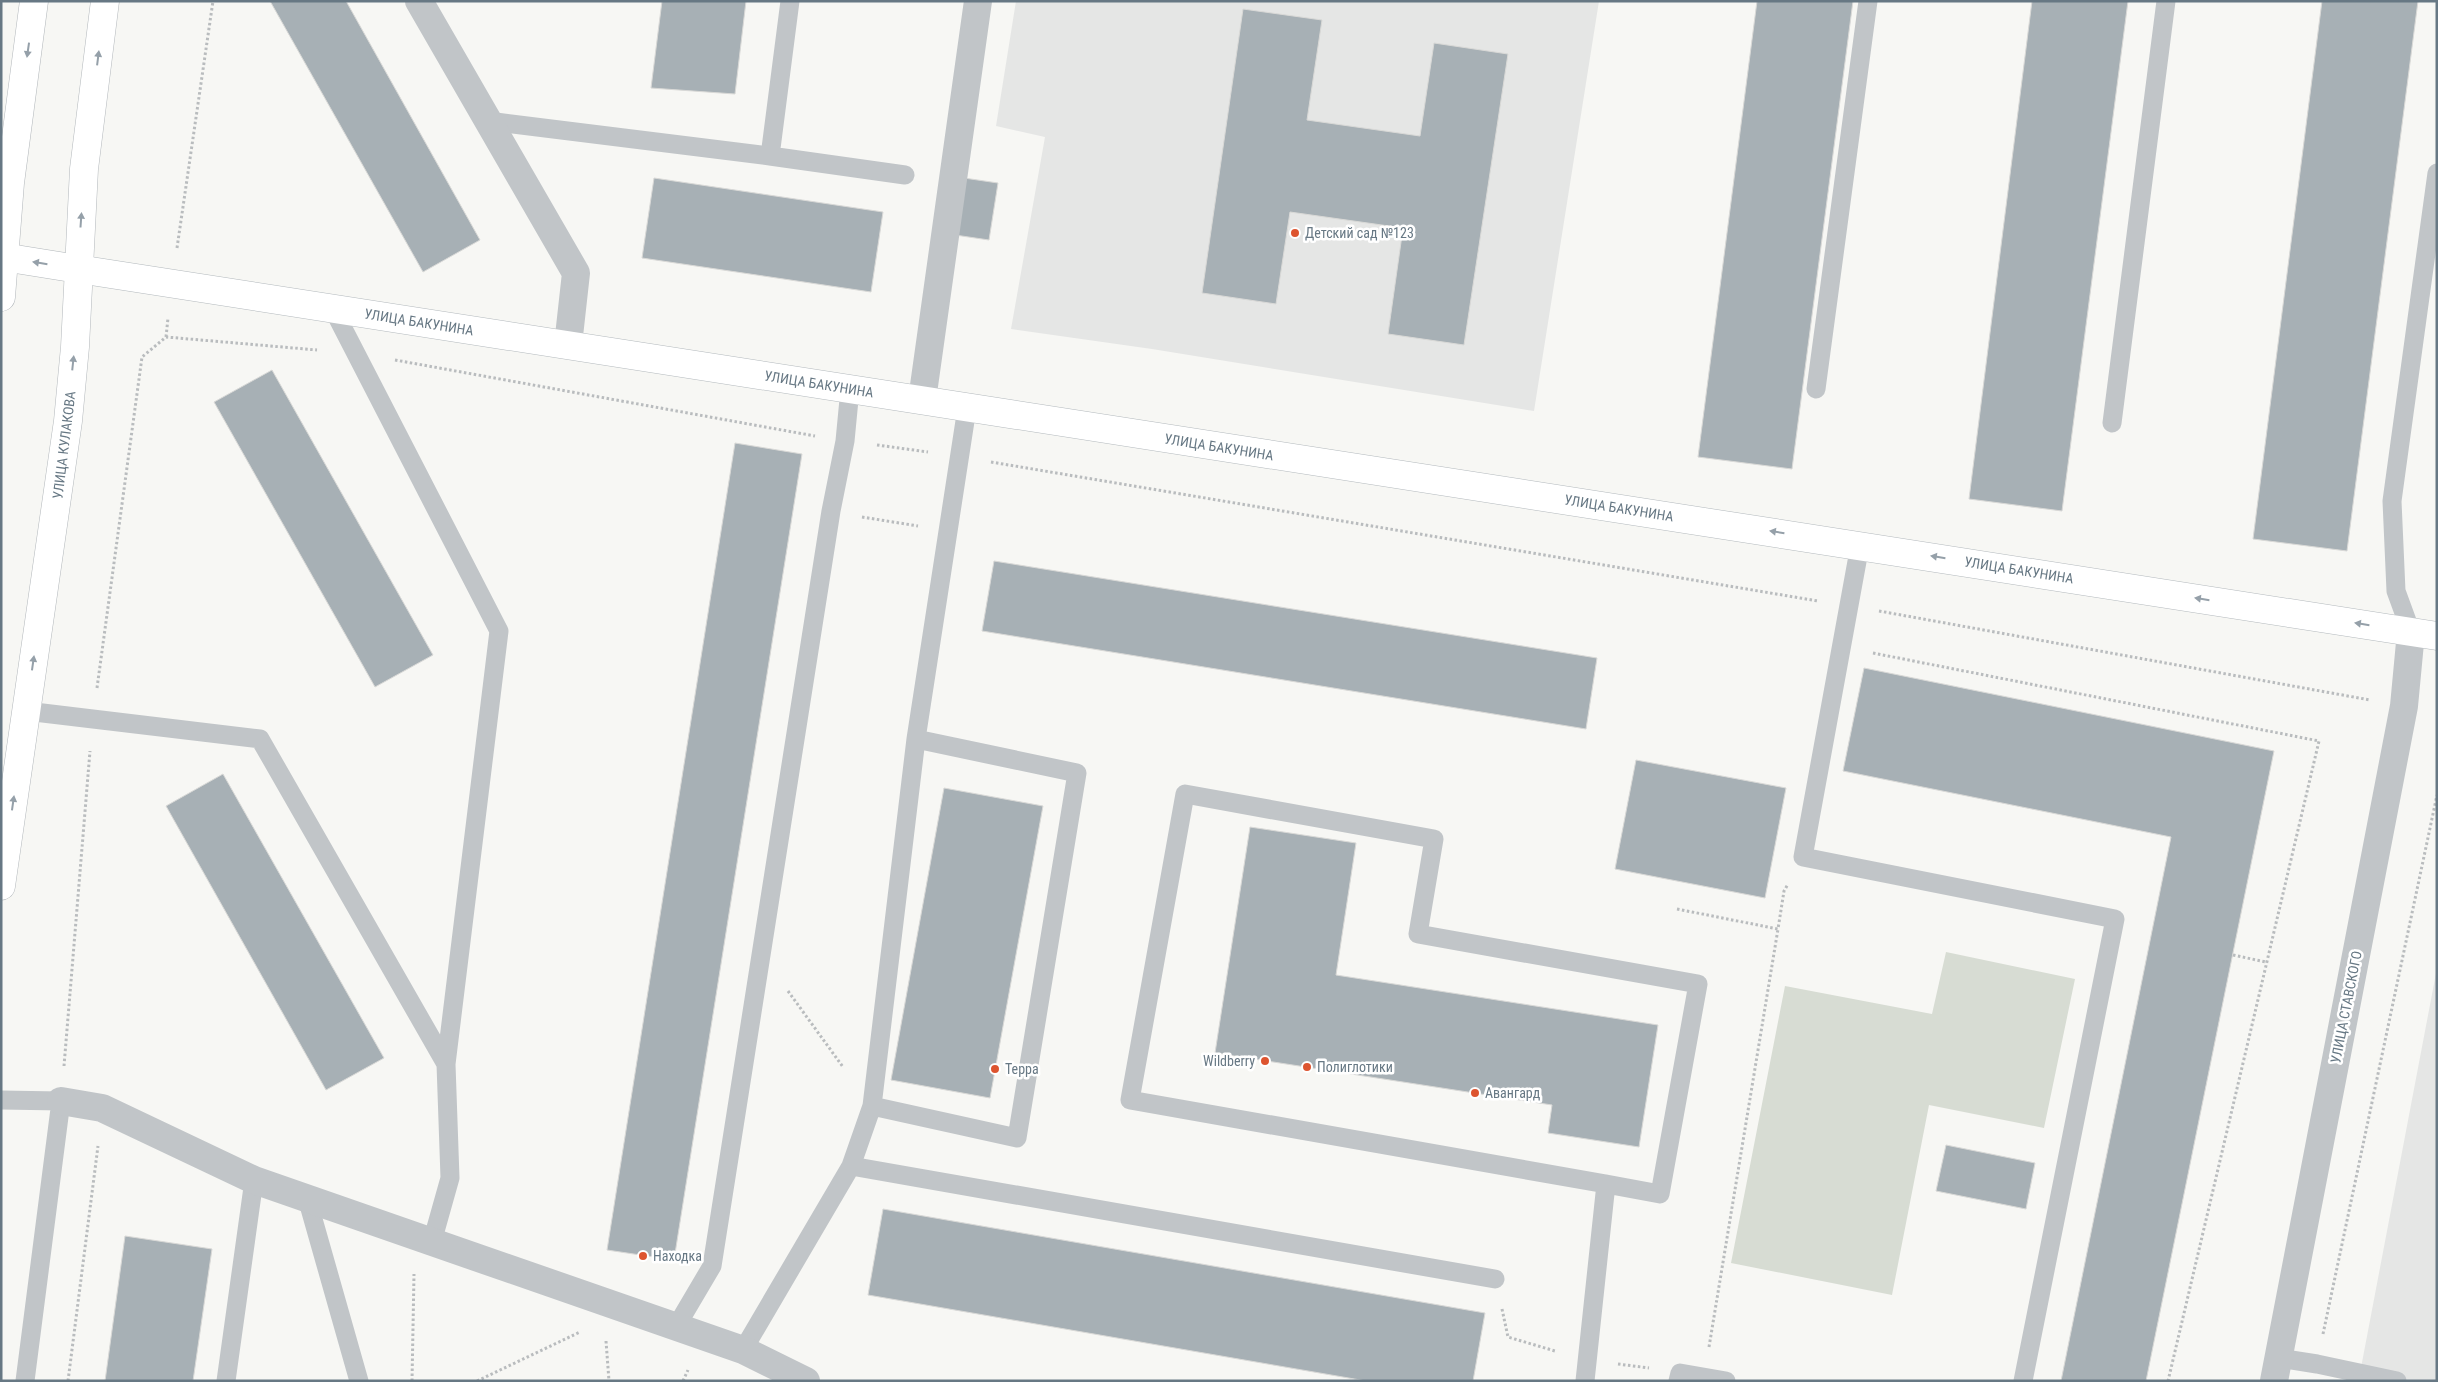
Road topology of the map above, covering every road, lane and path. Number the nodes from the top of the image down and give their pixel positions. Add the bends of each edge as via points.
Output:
1 (34, 1) edge
2 (105, 1) edge
3 (213, 1) edge
4 (419, 1) edge
5 (790, 1) edge
6 (978, 1) edge
7 (1868, 1) edge
8 (2166, 1) edge
9 (488, 121) junction
10 (770, 156) junction
11 (2437, 173) edge
12 (904, 175) dead end
13 (177, 252) dead end
14 (2, 256) edge
15 (78, 268) junction
16 (1, 297) edge
17 (333, 309) junction
18 (568, 345) junction
19 (356, 353) junction
20 (142, 357) dead end
21 (850, 389) junction
22 (1816, 389) dead end
23 (922, 400) junction
24 (967, 408) junction
25 (2112, 423) dead end
26 (844, 441) junction
27 (958, 456) junction
28 (831, 511) junction
29 (948, 531) junction
30 (1860, 545) junction
31 (1847, 606) junction
32 (2424, 634) edge
33 (1840, 647) junction
34 (2404, 706) junction
35 (26, 711) junction
36 (916, 739) junction
37 (2437, 795) edge
38 (1803, 857) junction
39 (1, 886) edge
40 (1677, 909) dead end
41 (1778, 929) junction
42 (762, 955) junction
43 (2233, 955) dead end
44 (2266, 962) junction
45 (446, 1064) junction
46 (1, 1100) edge
47 (61, 1101) junction
48 (872, 1106) junction
49 (102, 1108) junction
50 (851, 1166) junction
51 (254, 1180) junction
52 (1606, 1184) junction
53 (307, 1198) junction
54 (432, 1242) junction
55 (1495, 1279) joint
56 (629, 1311) junction
57 (604, 1321) junction
58 (676, 1327) junction
59 (743, 1350) junction
60 (1588, 1360) junction
61 (2317, 1364) junction
62 (2276, 1369) edge
63 (1679, 1377) edge
64 (1704, 1377) junction
65 (25, 1381) edge
66 (68, 1381) edge
67 (226, 1381) edge
68 (359, 1381) edge
69 (412, 1381) edge
70 (477, 1381) edge
71 (609, 1381) edge
72 (806, 1381) edge
73 (1585, 1381) edge
74 (1726, 1381) edge
75 (2023, 1381) edge
76 (2168, 1381) edge
77 (2397, 1381) edge

1 -> 14 street
15 -> 2 street, УЛИЦА КУЛАКОВА via 84,169
3 - 13 path
4 - 9 street
5 - 10 lane
6 - 23 street
7 - 22 lane
8 - 25 lane
9 - 10 lane
9 - 18 street via 576,273
10 - 12 lane
11 - 32 lane via 2392,501 2396,591
15 -> 14 street, УЛИЦА БАКУНИНА
14 - 16 street
15 - 17 street, УЛИЦА БАКУНИНА
35 -> 15 street, УЛИЦА КУЛАКОВА via 68,421
17 - 18 street, УЛИЦА БАКУНИНА
17 - 19 lane
18 - 21 street, УЛИЦА БАКУНИНА
19 - 20 path via 166,338
19 - 26 path
19 - 45 lane via 499,631
21 - 23 street, УЛИЦА БАКУНИНА
21 - 26 lane
23 - 24 street, УЛИЦА БАКУНИНА
24 - 27 lane
30 -> 24 street, УЛИЦА БАКУНИНА
26 - 27 path
26 - 28 lane
27 - 29 lane
27 - 31 path
28 - 29 path
28 - 42 lane
29 - 36 lane
30 - 31 lane
32 -> 30 street, УЛИЦА БАКУНИНА
31 - 33 lane
31 - 34 path
32 - 34 street, УЛИЦА СТАВСКОГО
33 - 38 lane
33 - 44 path via 2319,741
34 - 62 street, УЛИЦА СТАВСКОГО
39 -> 35 street, УЛИЦА КУЛАКОВА
35 - 45 lane via 260,739
36 - 48 lane
36 - 48 lane via 1077,773 1017,1138
37 - 61 path
38 - 41 path via 1784,891
38 - 75 lane via 2115,920
40 - 41 path
41 - 64 path
42 - 48 path
42 - 58 lane via 712,1266
43 - 44 path
44 - 76 path
45 - 54 lane via 450,1178
46 - 47 lane
47 - 49 street
47 - 65 lane
48 - 50 lane
49 - 51 street
49 - 66 path
50 - 55 lane
50 - 59 lane
51 - 53 street
51 - 67 lane
52 - 52 lane via 1660,1194 1698,984 1418,934 1434,838 1185,794 1130,1100
52 - 60 lane
53 - 54 street
53 - 68 lane
54 - 56 street
54 - 69 path via 413,1277
55 - 60 path via 1508,1338
56 - 57 path
56 - 58 street
57 - 70 path
57 - 71 path
58 - 59 street
59 - 72 street
60 - 63 path
60 - 73 lane
61 - 62 lane
61 - 77 lane
63 - 64 lane
64 - 74 lane

